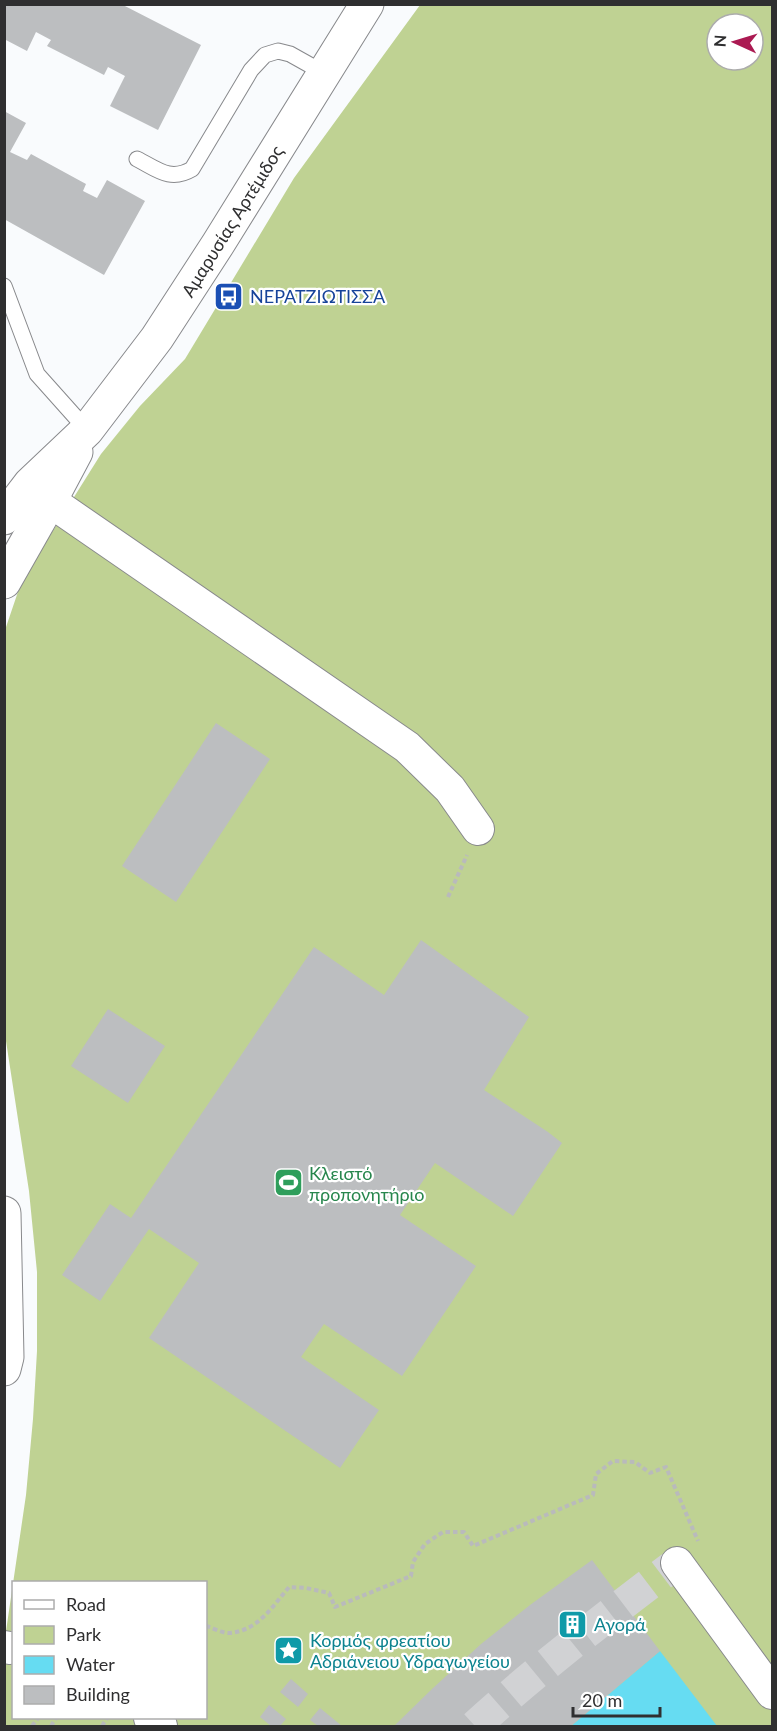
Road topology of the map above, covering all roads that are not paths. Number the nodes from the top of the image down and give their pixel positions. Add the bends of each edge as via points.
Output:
1 (367, 4) edge
2 (324, 74) junction
3 (136, 159) dead end
4 (4, 286) edge
5 (87, 430) junction
6 (50, 501) junction
7 (4, 518) edge
8 (4, 582) edge
9 (478, 829) road end
10 (4, 1213) edge
11 (4, 1369) edge
12 (678, 1563) road end
13 (772, 1693) edge

1 - 2 main road, Αμαρυσίας Αρτέμιδος
2 - 3 lane via 290,54 265,54 251,70 192,169 171,176
2 - 5 main road, Αμαρυσίας Αρτέμιδος via 157,338
4 - 5 lane via 37,374
5 - 6 main road, Αμαρυσίας Αρτέμιδος
5 - 7 main road, Αμαρυσίας Αρτέμιδος via 30,484
6 - 8 main road, Αμαρυσίας Αρτέμιδος
6 - 9 street via 407,747 450,789
10 - 11 main road
12 - 13 street

